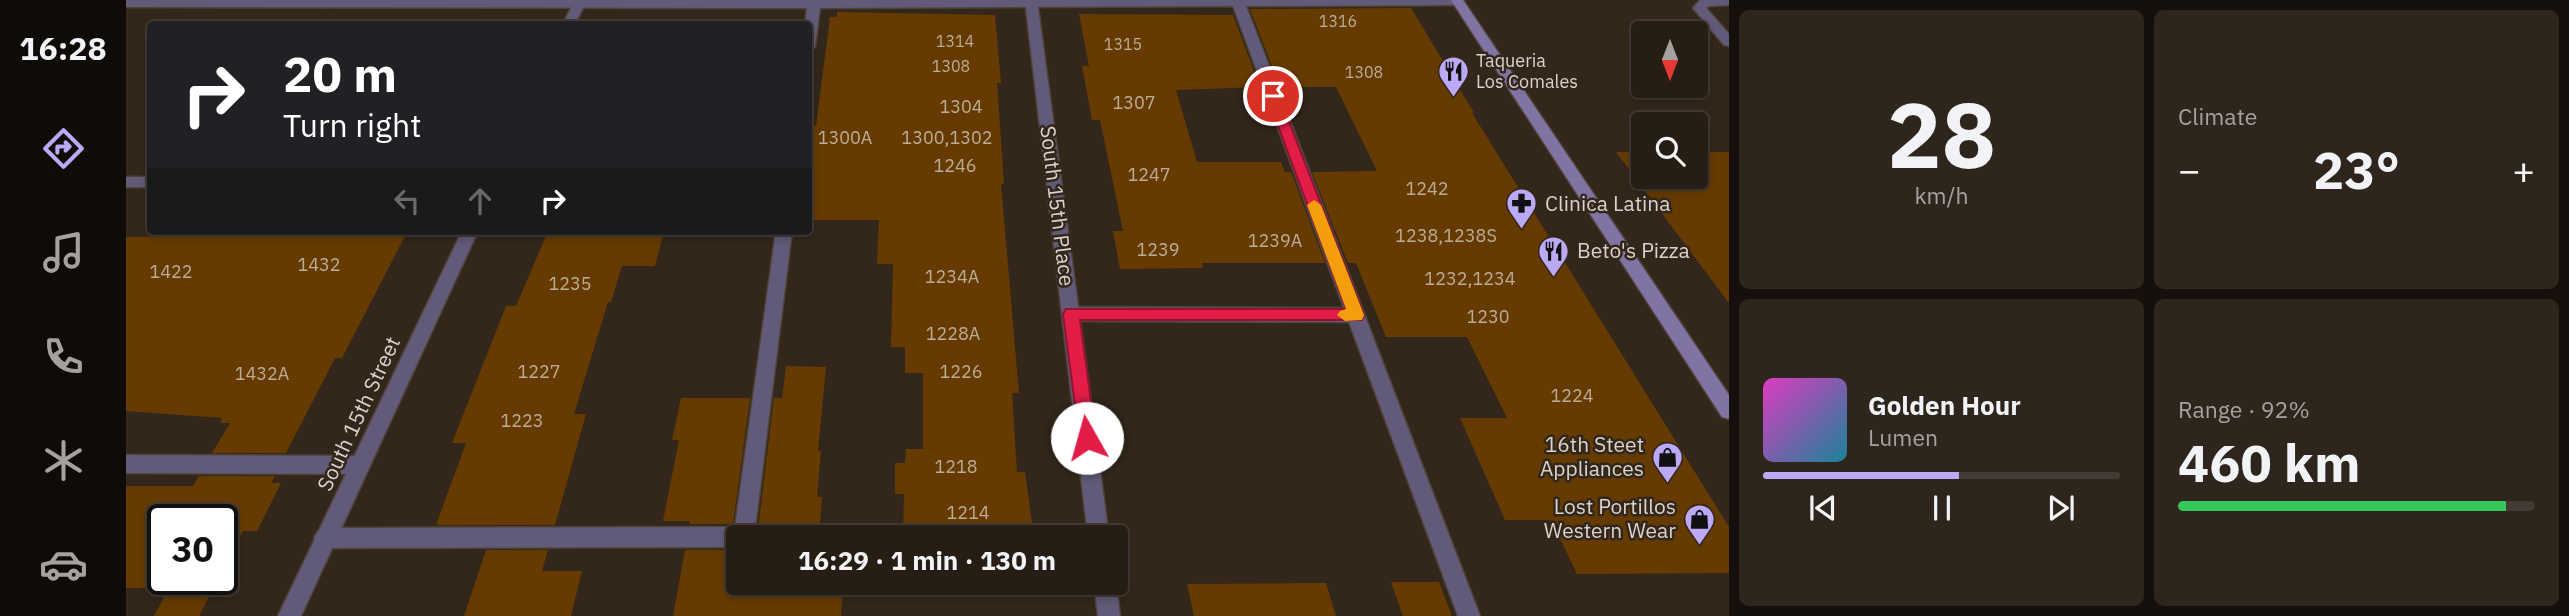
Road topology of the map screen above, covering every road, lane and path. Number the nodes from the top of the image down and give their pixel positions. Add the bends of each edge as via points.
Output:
1 (1457, 0) edge
2 (1729, 1) edge
3 (580, 2) edge
4 (1031, 2) edge
5 (1238, 2) junction
6 (126, 3) edge
7 (814, 5) junction
8 (570, 21) edge
9 (812, 21) edge
10 (1729, 42) edge
11 (126, 182) edge
12 (147, 182) edge
13 (468, 235) edge
14 (783, 235) edge
15 (1071, 314) junction
16 (1356, 315) junction
17 (1729, 411) edge
18 (126, 464) edge
19 (360, 465) junction
20 (1097, 525) edge
21 (325, 538) junction
22 (1106, 595) edge
23 (289, 616) edge
24 (1109, 616) edge
25 (1469, 616) edge

1 - 5 street
1 - 17 main road
2 - 10 street via 1705,2 1699,8
3 - 6 street
3 - 7 street
3 - 8 street
4 - 5 street
4 - 7 street
4 - 15 street, South 15th Place
5 - 16 street
7 - 9 street
11 - 12 street
13 - 19 street, South 15th Street
14 - 21 street via 744,537
15 - 16 street
15 - 20 street, South 15th Place
16 - 25 street
18 - 19 street
19 - 21 street, South 15th Street
21 - 23 street, South 15th Street
22 - 24 street

